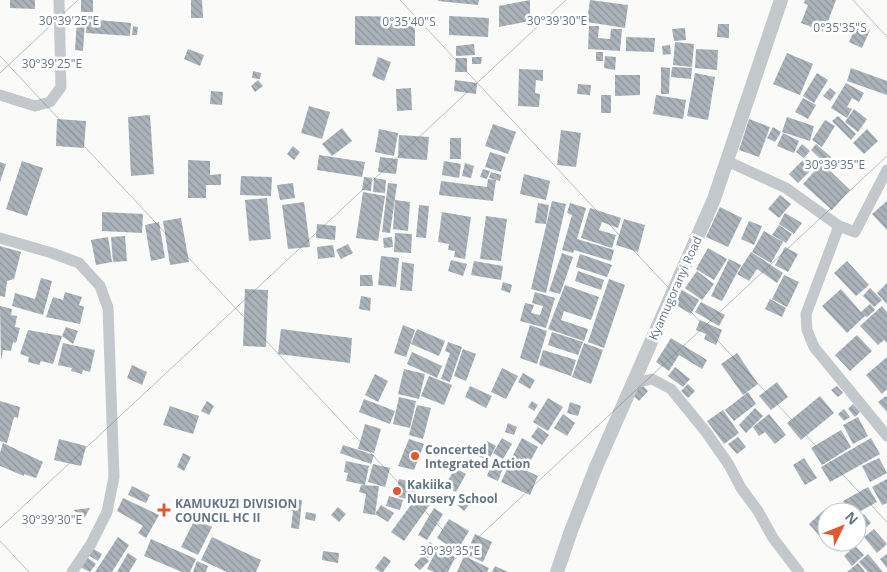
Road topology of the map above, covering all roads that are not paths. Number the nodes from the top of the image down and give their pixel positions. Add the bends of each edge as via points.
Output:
1 (58, 0) edge
2 (781, 0) edge
3 (0, 96) edge
4 (727, 161) junction
5 (887, 170) edge
6 (839, 226) junction
7 (0, 238) edge
8 (632, 384) junction
9 (887, 436) edge
10 (72, 572) edge
11 (557, 572) edge
12 (799, 572) edge

1 - 3 street via 61,87 50,102 35,106
2 - 4 street, Kyamugoranyi Road
4 - 6 street via 786,188
4 - 8 street, Kyamugoranyi Road via 714,199
5 - 6 street via 855,232
6 - 9 street via 806,314 807,330 814,348
7 - 10 street via 79,263 100,286 108,308 114,477 106,512 91,544
8 - 11 street, Kyamugoranyi Road via 592,476
8 - 12 street via 652,379 671,389 684,403

